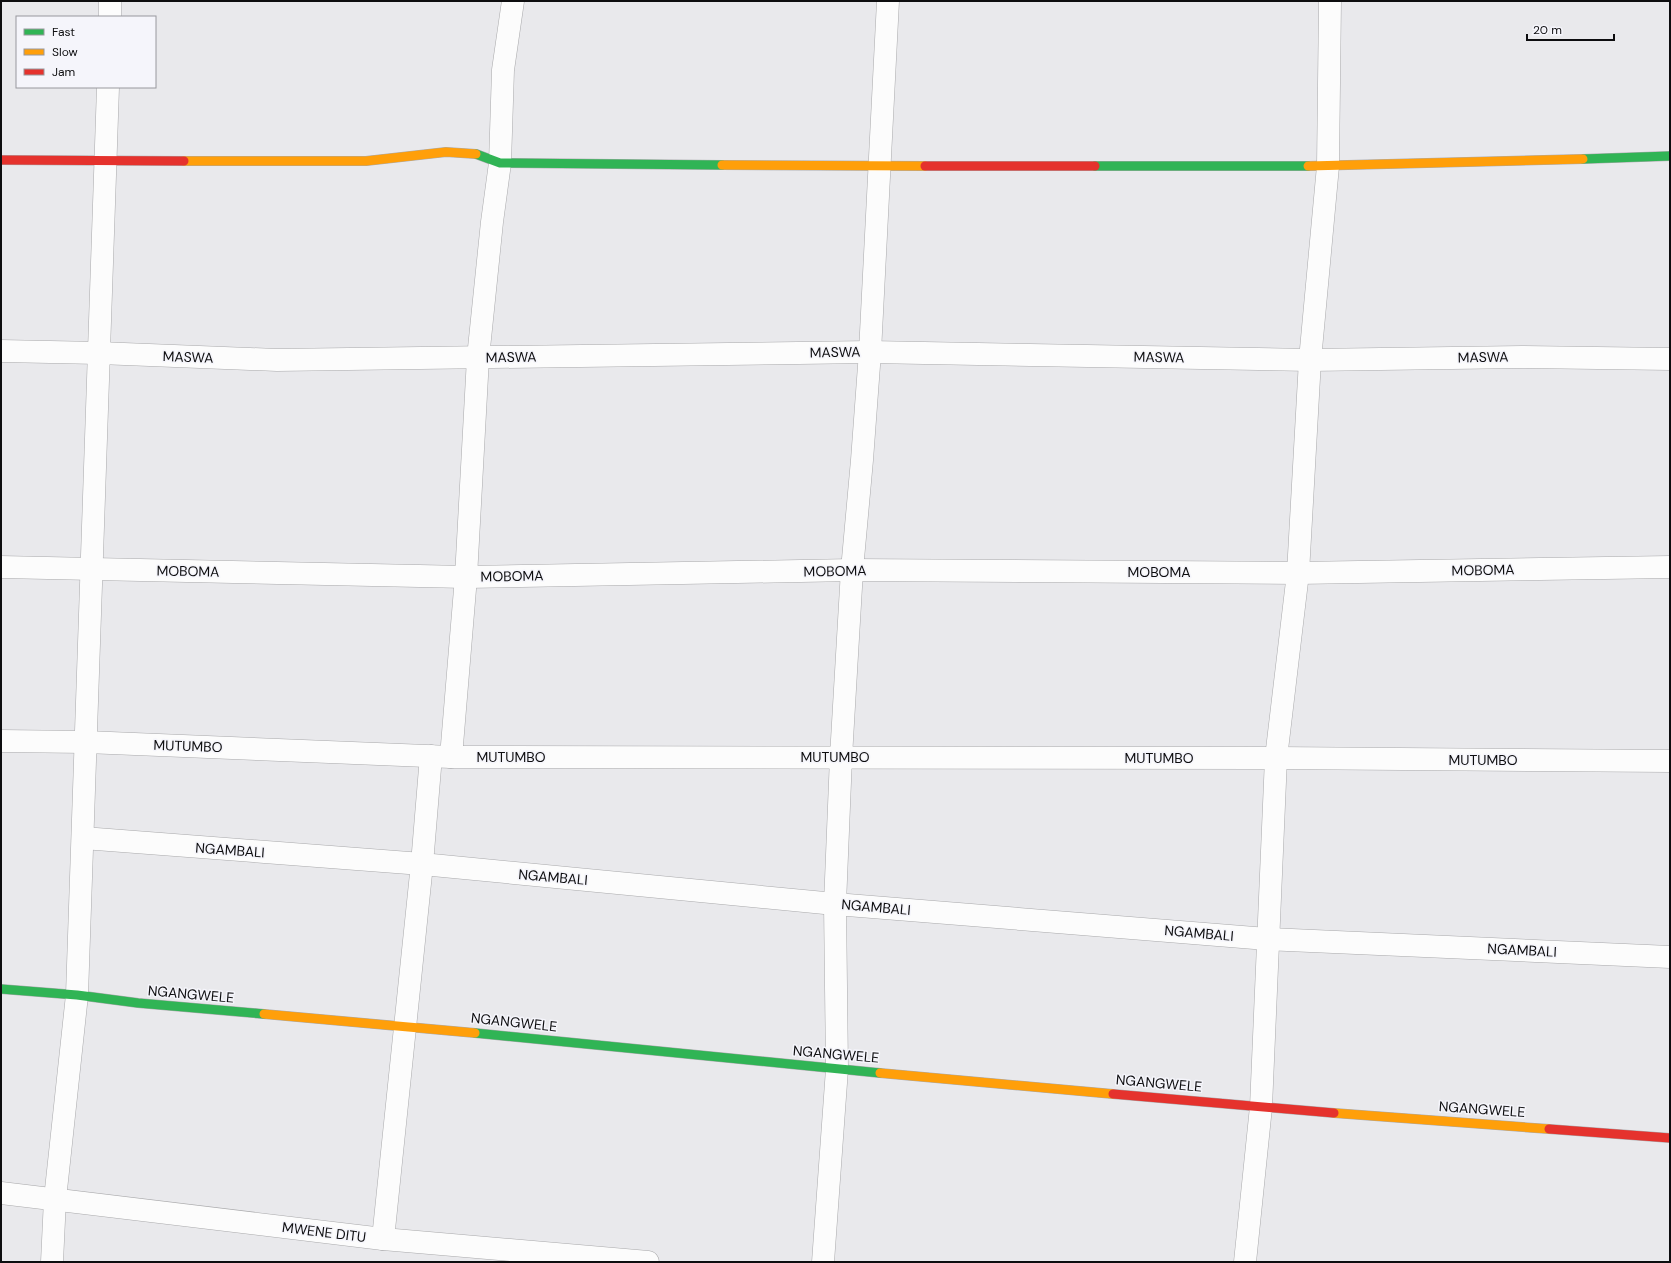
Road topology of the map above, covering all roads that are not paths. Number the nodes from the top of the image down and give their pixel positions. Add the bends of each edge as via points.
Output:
1 (110, 1) edge
2 (513, 1) edge
3 (888, 1) edge
4 (1330, 1) edge
5 (110, 16) edge
6 (108, 88) edge
7 (1670, 156) edge
8 (1, 160) edge
9 (107, 161) junction
10 (500, 163) junction
11 (879, 166) junction
12 (1328, 166) junction
13 (1, 352) edge
14 (870, 352) junction
15 (100, 353) junction
16 (478, 358) junction
17 (1670, 359) edge
18 (1310, 360) junction
19 (1, 566) edge
20 (1670, 567) edge
21 (91, 569) junction
22 (852, 570) junction
23 (1298, 573) junction
24 (466, 577) junction
25 (1, 742) edge
26 (86, 742) junction
27 (441, 756) junction
28 (841, 757) junction
29 (1276, 758) junction
30 (1670, 761) edge
31 (83, 838) junction
32 (422, 864) junction
33 (835, 904) junction
34 (1267, 939) junction
35 (1670, 957) edge
36 (1, 989) edge
37 (77, 995) junction
38 (405, 1026) junction
39 (837, 1069) junction
40 (1261, 1106) junction
41 (1670, 1138) edge
42 (1, 1193) edge
43 (55, 1200) junction
44 (383, 1239) junction
45 (52, 1262) edge
46 (648, 1262) edge
47 (823, 1262) edge
48 (1245, 1262) edge

1 - 5 street
2 - 10 street via 503,70
3 - 11 street
4 - 12 street
6 - 9 street
7 - 12 street
8 - 9 street
9 - 10 street via 376,161 456,152 473,153
9 - 15 street
10 - 11 street
10 - 16 street
11 - 12 street
11 - 14 street
12 - 18 street
13 - 15 street, MASWA
14 - 16 street, MASWA
14 - 18 street, MASWA
14 - 22 street
15 - 16 street, MASWA via 277,360
15 - 21 street
16 - 24 street
17 - 18 street, MASWA via 1522,357
18 - 23 street
19 - 21 street, MOBOMA
20 - 23 street, MOBOMA
21 - 24 street, MOBOMA
21 - 26 street
22 - 23 street, MOBOMA
22 - 24 street, MOBOMA
22 - 28 street
23 - 29 street
24 - 27 street
25 - 26 street, MUTUMBO
26 - 27 street, MUTUMBO
26 - 31 street
27 - 28 street, MUTUMBO
27 - 32 street
28 - 29 street, MUTUMBO
28 - 33 street
29 - 30 street, MUTUMBO
29 - 34 street
31 - 32 street, NGAMBALI
31 - 37 street
32 - 33 street, NGAMBALI
32 - 38 street
33 - 34 street, NGAMBALI
33 - 39 street
34 - 35 street, NGAMBALI
34 - 40 street
36 - 37 street, NGANGWELE
37 - 38 street, NGANGWELE via 138,1003
37 - 43 street
38 - 39 street, NGANGWELE
38 - 44 street
39 - 40 street, NGANGWELE
39 - 47 street
40 - 41 street, NGANGWELE
40 - 48 street
42 - 43 street, MWENE DITU
43 - 44 street, MWENE DITU
43 - 45 street
44 - 46 street, MWENE DITU

